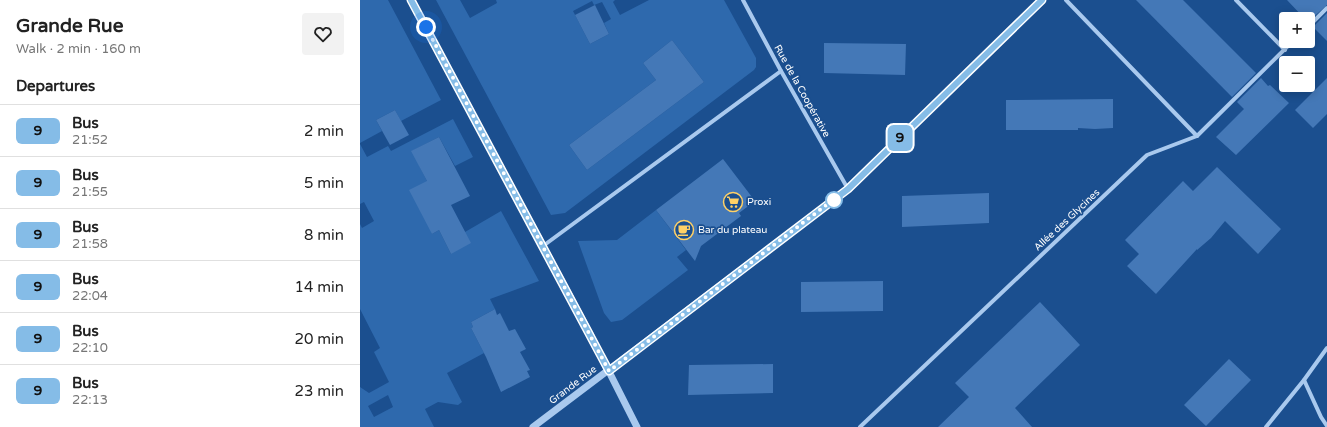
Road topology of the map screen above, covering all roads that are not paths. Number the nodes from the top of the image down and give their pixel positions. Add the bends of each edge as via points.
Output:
1 (411, 0) edge
2 (743, 0) edge
3 (1042, 0) edge
4 (1066, 0) edge
5 (1236, 0) edge
6 (1327, 8) edge
7 (1315, 19) edge
8 (1285, 50) joint
9 (781, 71) junction
10 (1197, 136) junction
11 (848, 189) junction
12 (543, 246) junction
13 (1327, 348) edge
14 (609, 371) junction
15 (1304, 380) junction
16 (1327, 426) edge
17 (533, 427) edge
18 (637, 427) edge
19 (860, 427) edge
20 (1266, 427) edge

1 - 12 street
2 - 9 street, Rue de la Coopérative
3 - 11 street, Grande Rue
4 - 10 street
5 - 8 street
6 - 7 street
8 - 10 street, Allée des Glycines
9 - 11 street, Rue de la Coopérative
9 - 12 street
10 - 19 street, Allée des Glycines via 1147,155
11 - 14 street, Grande Rue
12 - 14 street
13 - 15 street
14 - 17 street, Grande Rue
14 - 18 street
15 - 16 street
15 - 20 street

